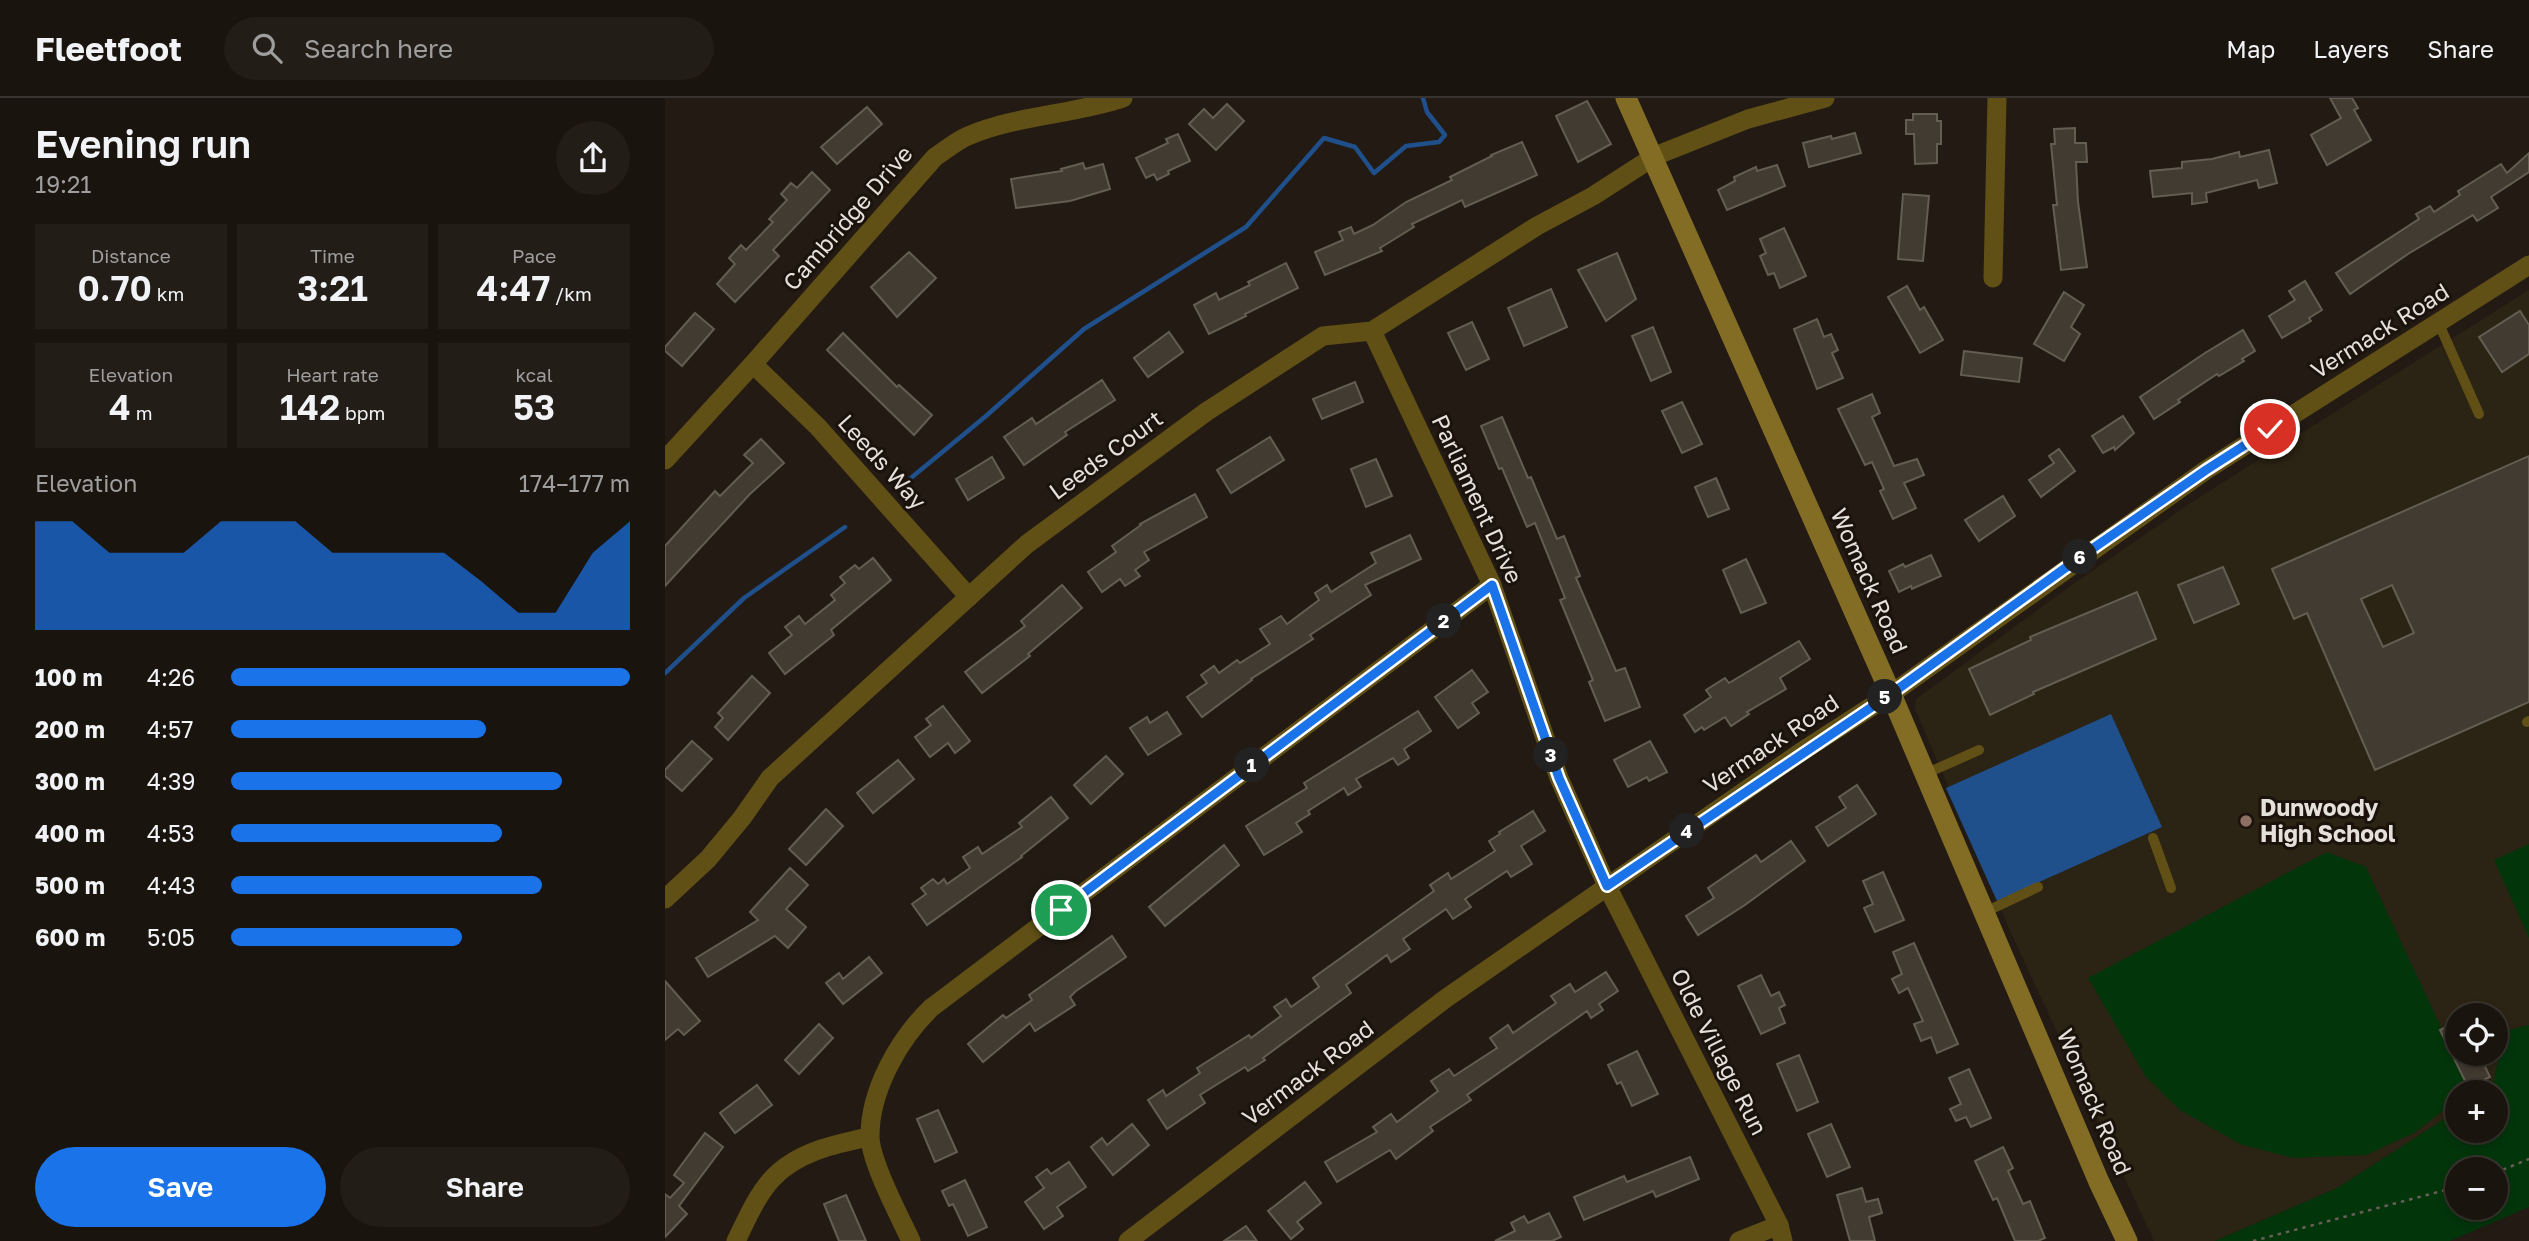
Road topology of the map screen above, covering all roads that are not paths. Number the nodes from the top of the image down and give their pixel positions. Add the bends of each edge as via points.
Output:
1 (1123, 98) edge
2 (1626, 98) edge
3 (1825, 98) edge
4 (1997, 98) edge
5 (1653, 158) junction
6 (2529, 265) edge
7 (1993, 278) dead end
8 (2439, 324) junction
9 (1372, 331) junction
10 (753, 363) junction
11 (2479, 414) dead end
12 (665, 460) edge
13 (1492, 585) junction
14 (969, 597) junction
15 (1891, 694) junction
16 (1979, 750) dead end
17 (1925, 774) junction
18 (2153, 838) dead end
19 (1607, 886) junction
20 (2038, 887) dead end
21 (2171, 888) dead end
22 (665, 899) edge
23 (1985, 912) junction
24 (870, 1137) junction
25 (1781, 1233) edge
26 (736, 1241) edge
27 (911, 1241) edge
28 (1128, 1241) edge
29 (1739, 1241) edge
30 (2126, 1241) edge

1 - 10 street, Cambridge Drive via 1000,125 966,137 935,157
2 - 5 street, Womack Road
3 - 5 street, Leeds Court via 1748,119
4 - 7 street
5 - 9 street, Leeds Court
5 - 15 street, Womack Road
6 - 8 street, Vermack Road
8 - 11 lane
8 - 15 street, Vermack Road via 2206,470
9 - 13 street, Parliament Drive
9 - 14 street, Leeds Court via 1323,337 1206,412 1027,544
10 - 12 street, Cambridge Drive
10 - 14 street, Leeds Way via 818,426
13 - 19 street, Parliament Drive via 1559,778
13 - 24 street via 932,1008 916,1023 893,1059 876,1097
14 - 22 street, Leeds Court via 770,778 708,859
15 - 17 street, Womack Road
15 - 19 street, Vermack Road
16 - 17 lane
17 - 23 street, Womack Road
18 - 21 lane
19 - 25 street, Olde Village Run
19 - 28 street, Vermack Road via 1445,999
20 - 23 lane
23 - 30 street, Womack Road
24 - 26 street via 836,1144 792,1162 771,1180
24 - 27 street via 888,1195
25 - 29 street

